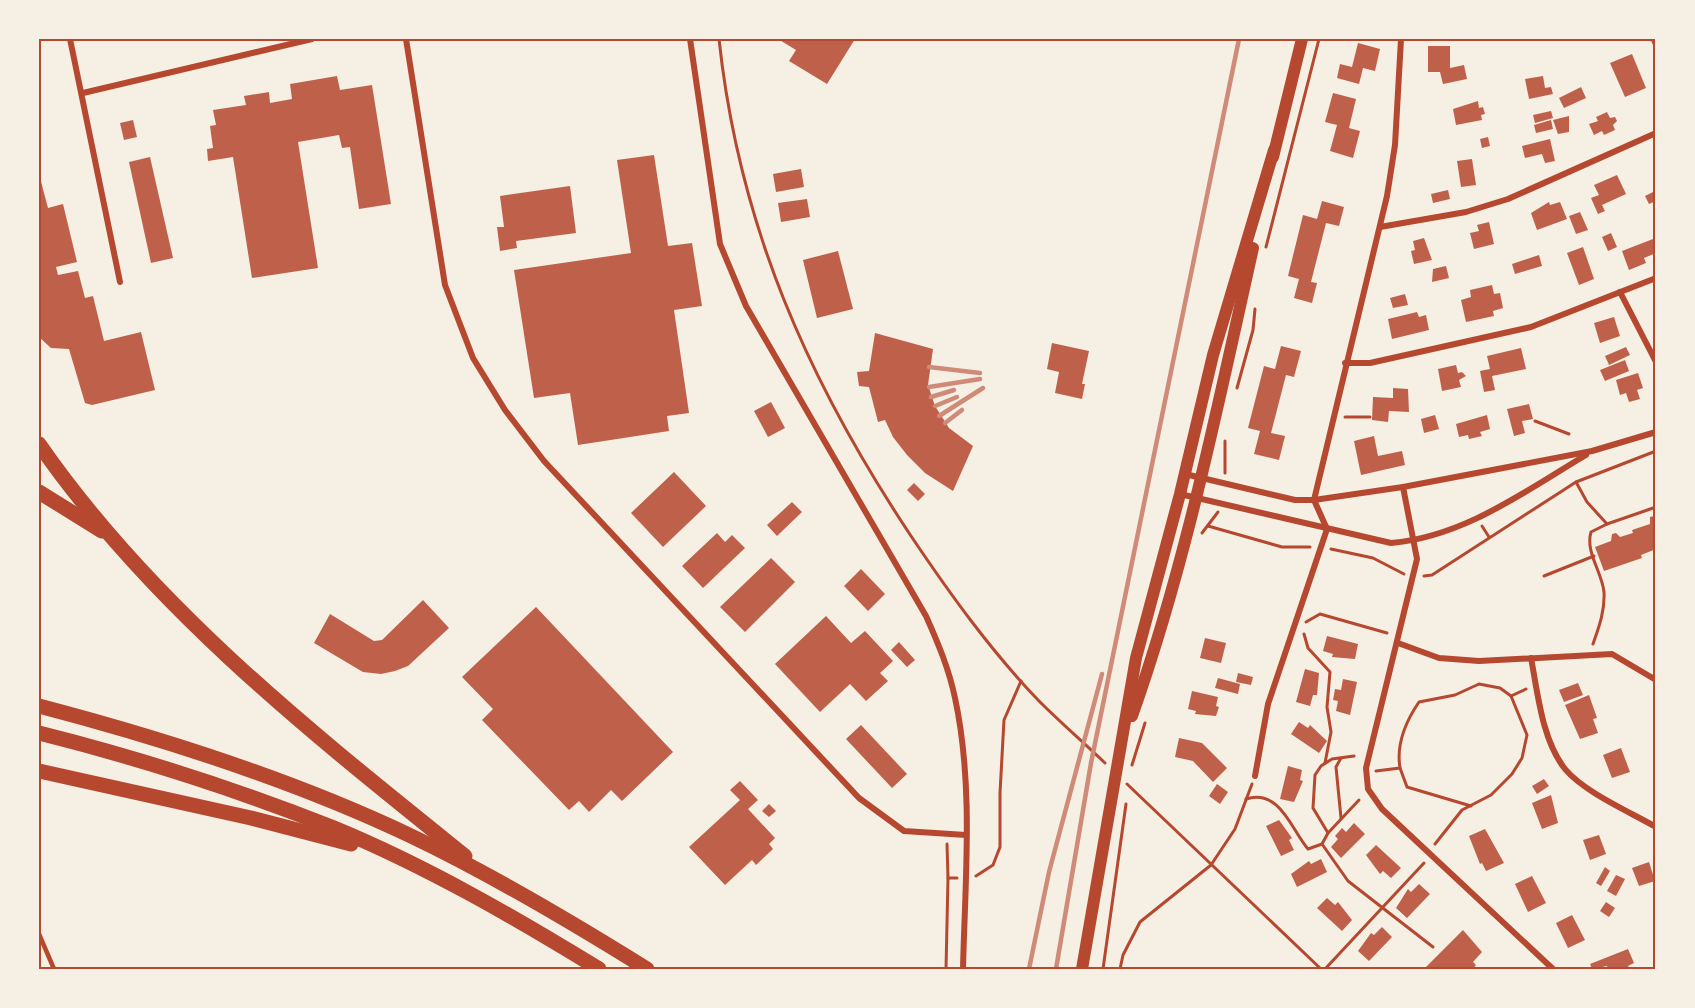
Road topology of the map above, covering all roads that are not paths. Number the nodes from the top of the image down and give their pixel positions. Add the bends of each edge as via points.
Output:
1 (70, 39) edge
2 (312, 39) edge
3 (406, 39) edge
4 (690, 39) edge
5 (1302, 39) edge
6 (1401, 39) edge
7 (83, 93) junction
8 (1656, 133) edge
9 (1274, 150) junction
10 (1380, 227) junction
11 (1656, 278) edge
12 (120, 282) dead end
13 (1620, 292) junction
14 (1656, 362) edge
15 (1345, 363) junction
16 (1656, 432) edge
17 (39, 444) edge
18 (1592, 451) junction
19 (1185, 474) junction
20 (1200, 477) junction
21 (1403, 487) junction
22 (39, 492) edge
23 (1180, 494) junction
24 (1196, 497) junction
25 (1314, 500) junction
26 (1327, 528) junction
27 (114, 539) junction
28 (1414, 541) junction
29 (1398, 643) junction
30 (1531, 658) junction
31 (1656, 680) edge
32 (39, 706) edge
33 (39, 733) edge
34 (1121, 748) junction
35 (39, 771) edge
36 (1255, 776) road end
37 (1656, 827) edge
38 (966, 836) junction
39 (397, 857) junction
40 (488, 875) junction
41 (39, 934) edge
42 (54, 969) edge
43 (599, 969) edge
44 (647, 969) edge
45 (963, 969) edge
46 (1082, 969) edge
47 (1553, 969) edge

1 - 7 street
2 - 7 street
3 - 38 street via 445,285 473,358 504,410 544,461 859,798 904,831
4 - 38 street via 720,244 746,306 926,616 943,656 955,698 964,756
5 - 9 main road
6 - 10 street via 1395,145
7 - 12 street
8 - 10 street via 1508,199 1466,212
9 - 19 main road via 1213,355
9 - 20 main road
10 - 15 street
11 - 13 street
13 - 14 street
13 - 15 street via 1531,327 1370,363
15 - 25 street
16 - 18 street
17 - 27 highway
18 - 21 street
18 - 28 street via 1462,527
19 - 20 street
19 - 23 main road
20 - 24 main road
20 - 25 street via 1295,500
21 - 25 street
21 - 28 street
22 - 27 highway
23 - 24 street
23 - 34 main road via 1136,658
24 - 26 street
24 - 34 main road via 1149,667
25 - 26 street
26 - 28 street via 1391,543
26 - 36 street via 1268,704
27 - 40 highway via 250,676 324,742
28 - 29 street via 1417,559
29 - 30 street via 1439,658
29 - 47 street via 1366,773 1368,789 1382,809
30 - 31 street via 1612,654
30 - 37 street via 1552,748 1566,770 1584,785
32 - 40 highway via 259,772 409,835
33 - 39 highway via 220,786
34 - 46 main road
35 - 39 highway via 251,818
38 - 45 street
39 - 43 highway via 482,900
40 - 44 highway
41 - 42 lane

